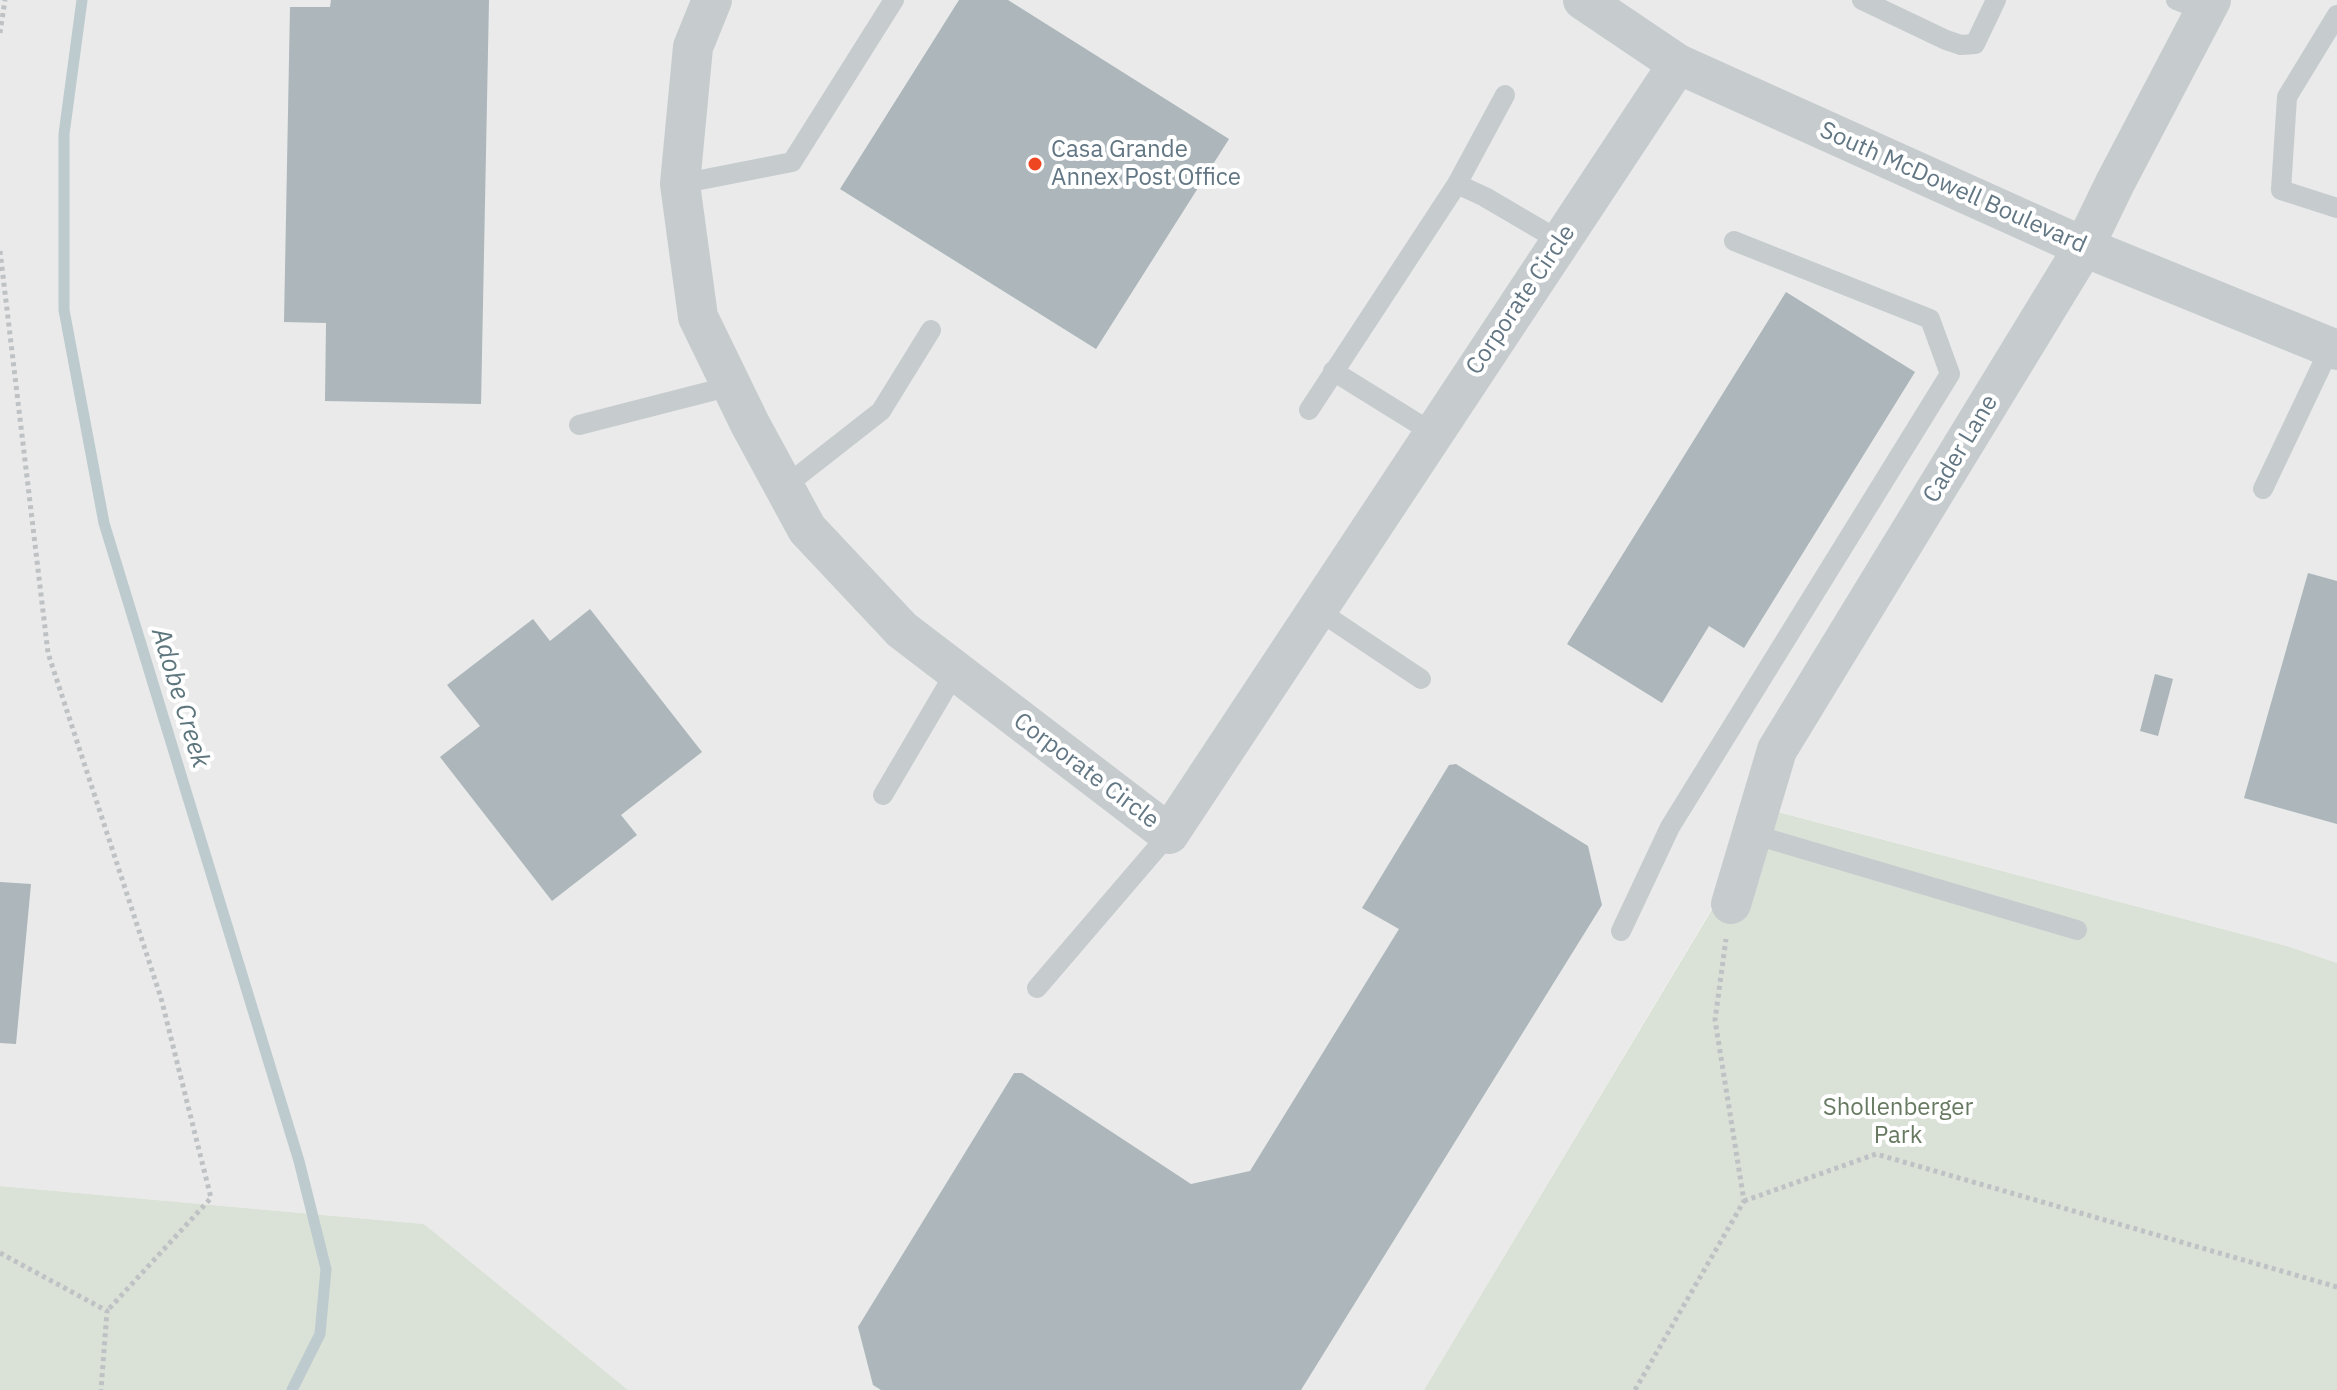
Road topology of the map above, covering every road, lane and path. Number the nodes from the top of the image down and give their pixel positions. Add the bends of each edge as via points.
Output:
1 (5, 0) edge
2 (712, 0) edge
3 (894, 0) edge
4 (1583, 0) edge
5 (1862, 0) edge
6 (1996, 0) edge
7 (2197, 4) edge
8 (2337, 15) edge
9 (0, 33) edge
10 (1678, 64) junction
11 (1505, 95) dead end
12 (680, 184) junction
13 (1457, 184) junction
14 (2337, 208) edge
15 (1560, 241) junction
16 (1734, 241) dead end
17 (2084, 247) junction
18 (0, 251) edge
19 (931, 330) dead end
20 (2334, 349) edge
21 (1333, 371) junction
22 (731, 386) junction
23 (1309, 410) dead end
24 (579, 425) dead end
25 (1433, 433) junction
26 (784, 487) junction
27 (2263, 489) dead end
28 (1316, 609) junction
29 (956, 671) junction
30 (1421, 679) dead end
31 (883, 795) dead end
32 (1169, 834) junction
33 (1752, 834) junction
34 (1731, 904) joint
35 (2077, 930) dead end
36 (1621, 931) dead end
37 (1037, 988) dead end
38 (1744, 1201) junction
39 (0, 1253) edge
40 (2337, 1287) edge
41 (107, 1311) junction
42 (101, 1390) edge
43 (1635, 1390) edge

1 - 9 path
2 - 12 street, Corporate Circle via 693,47
3 - 12 lane via 792,162
4 - 10 street, South McDowell Boulevard
5 - 6 lane via 1961,45 1975,44
7 - 17 street, Cader Lane
8 - 14 lane via 2287,97 2281,190
10 - 15 street, Corporate Circle
10 - 17 street, South McDowell Boulevard
11 - 13 lane
12 - 22 street, Corporate Circle via 698,317
13 - 15 lane
13 - 21 lane
15 - 25 street, Corporate Circle
16 - 36 lane via 1930,319 1950,374 1670,827
17 - 20 street, South McDowell Boulevard
17 - 33 street, Cader Lane via 1777,750
18 - 41 path via 48,653 161,998 211,1198
19 - 26 lane via 881,411
20 - 27 lane
21 - 23 lane
21 - 25 lane
22 - 24 lane
22 - 26 street, Corporate Circle
25 - 28 street, Corporate Circle
26 - 29 street, Corporate Circle via 807,529 902,630
28 - 30 lane
28 - 32 street, Corporate Circle
29 - 31 lane
29 - 32 street, Corporate Circle
32 - 37 lane
33 - 34 street, Cader Lane
33 - 35 lane
34 - 38 path via 1715,1020
38 - 40 path via 1876,1154
38 - 43 path
39 - 41 path
41 - 42 path

